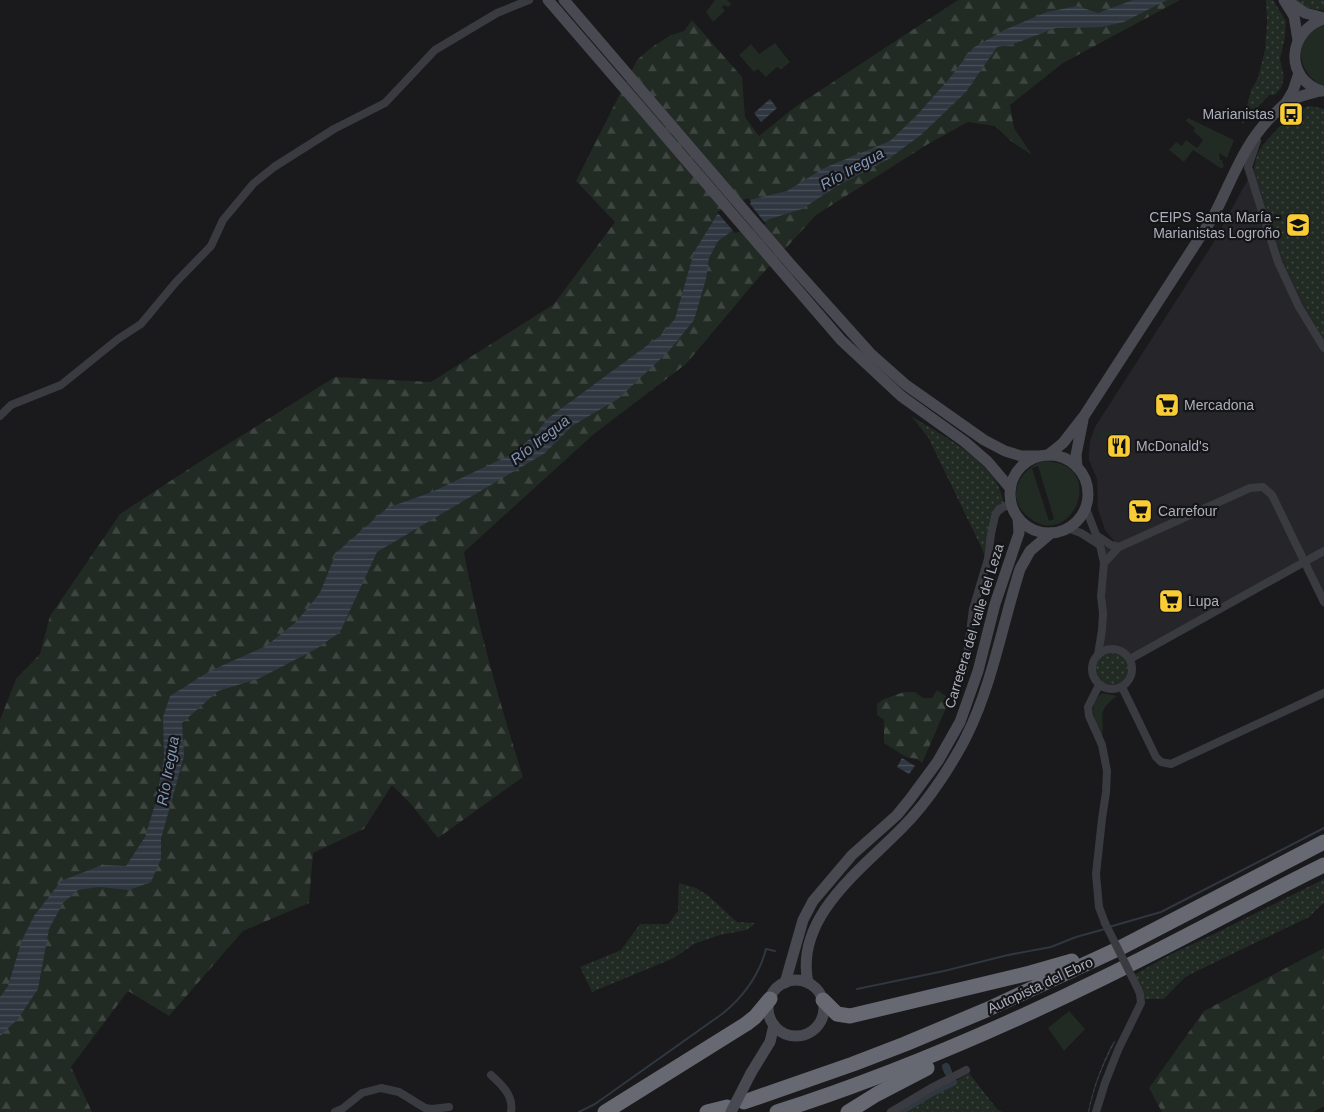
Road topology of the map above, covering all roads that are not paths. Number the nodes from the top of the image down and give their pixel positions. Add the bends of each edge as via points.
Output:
1 (529, 0) edge
2 (548, 0) edge
3 (564, 0) edge
4 (1286, 0) edge
5 (1324, 19) edge
6 (1298, 40) junction
7 (1299, 73) junction
8 (1322, 91) edge
9 (1286, 103) junction
10 (1267, 121) junction
11 (788, 270) junction
12 (1324, 348) edge
13 (0, 416) edge
14 (1084, 416) junction
15 (1043, 455) junction
16 (1077, 467) junction
17 (1010, 488) junction
18 (1011, 504) junction
19 (1086, 506) junction
20 (1018, 518) junction
21 (1067, 528) junction
22 (1051, 533) junction
23 (1096, 535) junction
24 (1100, 546) junction
25 (1119, 547) junction
26 (1324, 551) edge
27 (1305, 562) junction
28 (1104, 563) junction
29 (1324, 602) edge
30 (1101, 640) junction
31 (1113, 649) junction
32 (1098, 655) junction
33 (1130, 660) junction
34 (963, 673) dead end
35 (1099, 685) junction
36 (1122, 687) junction
37 (1324, 694) edge
38 (1324, 842) edge
39 (1324, 865) edge
40 (1276, 866) junction
41 (1203, 927) junction
42 (785, 983) junction
43 (808, 983) junction
44 (770, 999) junction
45 (823, 1000) junction
46 (774, 1025) junction
47 (784, 1033) junction
48 (770, 1042) junction
49 (966, 1070) dead end
50 (491, 1075) dead end
51 (744, 1102) dead end
52 (449, 1107) dead end
53 (729, 1109) edge
54 (335, 1112) edge
55 (511, 1112) edge
56 (605, 1112) edge
57 (707, 1112) edge
58 (777, 1112) edge
59 (848, 1112) edge
60 (891, 1112) edge
61 (1096, 1112) edge

1 - 13 street via 497,13 438,48 385,103 334,129 274,167 253,184 223,220 211,246 141,324 61,385 11,405
2 - 11 main road
3 - 11 main road
4 - 5 main road via 1305,13
4 - 6 main road via 1294,16
5 - 6 main road via 1309,26
6 - 7 main road via 1295,58
7 - 8 main road via 1307,84
7 - 9 main road
8 - 9 main road
9 - 10 main road
10 - 12 street via 1248,167 1278,262
10 - 14 main road via 1242,155 1213,217
11 - 15 main road via 906,385 1005,451 1021,456
11 - 17 main road via 841,340 862,362 901,396 965,442
14 - 15 main road via 1063,443
14 - 16 main road via 1076,455
15 - 16 main road via 1067,459
15 - 17 main road via 1022,465 1016,471
16 - 19 main road via 1086,484
17 - 18 main road
18 - 20 main road
18 - 34 street via 999,509 995,516 988,559 973,608
19 - 21 main road
19 - 23 street
20 - 22 main road via 1029,528
20 - 42 main road, Carretera del valle del Leza via 1019,534 960,722 938,761 897,815 852,855 813,901
21 - 22 main road
21 - 24 street
22 - 43 main road, Carretera del valle del Leza via 1030,551 1020,569 986,687 968,734 924,803 826,907 807,953
23 - 24 street
23 - 25 street
24 - 28 street
25 - 27 street via 1250,488 1263,487 1272,495
25 - 28 street
26 - 27 street
27 - 29 street
27 - 33 street
28 - 30 street
30 - 31 street
30 - 32 street
31 - 32 street
31 - 33 street via 1121,651
32 - 35 street via 1092,672
33 - 36 street via 1132,672
35 - 36 street via 1112,689
35 - 61 street, bridge via 1088,706 1107,771 1096,874 1099,907 1138,989 1141,1003 1118,1050
36 - 37 street via 1156,757 1165,764 1178,762
38 - 40 highway, Autopista del Ebro
39 - 41 highway, Autopista del Ebro
40 - 45 highway via 1114,944 1059,966 850,1016 837,1014
40 - 51 highway, Autopista del Ebro via 1120,948 986,1010 870,1058
41 - 58 highway, Autopista del Ebro via 991,1031 866,1082
41 - 59 highway via 1046,1012 913,1074
42 - 43 main road via 798,980
42 - 44 main road via 775,990
43 - 45 main road
44 - 46 main road via 769,1014
44 - 56 highway via 746,1024
45 - 47 main road via 823,1016 814,1030 798,1036
46 - 47 main road
46 - 48 main road
47 - 48 main road
48 - 53 main road, bridge
49 - 60 street
50 - 55 street via 510,1098
52 - 54 street via 425,1108 399,1092 381,1088 362,1093
53 - 57 highway

